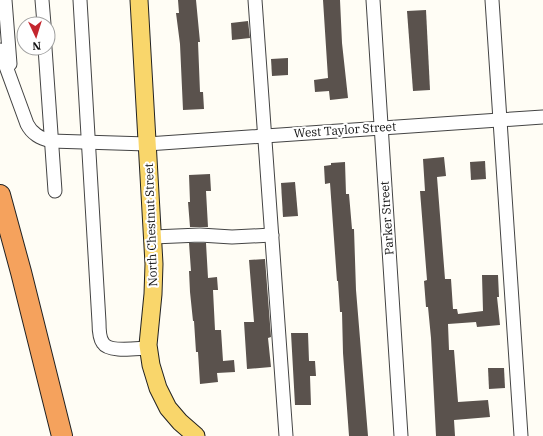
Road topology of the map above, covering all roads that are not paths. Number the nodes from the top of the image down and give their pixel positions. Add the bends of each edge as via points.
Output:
1 (5, 0) edge
2 (42, 0) edge
3 (80, 0) edge
4 (139, 0) edge
5 (255, 0) edge
6 (373, 0) edge
7 (492, 0) edge
8 (43, 16) edge
9 (0, 50) edge
10 (47, 56) edge
11 (11, 80) junction
12 (543, 117) edge
13 (500, 120) junction
14 (381, 128) junction
15 (265, 135) junction
16 (52, 141) junction
17 (88, 142) junction
18 (148, 144) junction
19 (55, 191) dead end
20 (0, 195) edge
21 (272, 235) junction
22 (153, 237) junction
23 (148, 348) junction
24 (62, 436) edge
25 (196, 436) edge
26 (286, 436) edge
27 (401, 436) edge
28 (521, 436) edge

1 - 11 street
2 - 8 street
3 - 17 street
4 - 18 main road, North Chestnut Street
5 - 15 street
6 - 14 street, Parker Street
7 - 13 street
9 - 11 street
10 - 16 street
11 - 16 street via 31,131 43,139
12 - 13 street, West Taylor Street
13 - 14 street, West Taylor Street
13 - 28 street
14 - 15 street, West Taylor Street
14 - 27 street, Parker Street
15 - 18 street, West Taylor Street
15 - 21 street
16 - 17 street, West Taylor Street
16 - 19 street
17 - 18 street, West Taylor Street
17 - 23 street via 101,338 103,344 111,349
18 - 22 main road, North Chestnut Street
20 - 24 highway
21 - 22 street via 232,237 200,234
21 - 26 street
22 - 23 main road, North Chestnut Street via 154,280
23 - 25 main road, North Chestnut Street via 163,399 174,415

